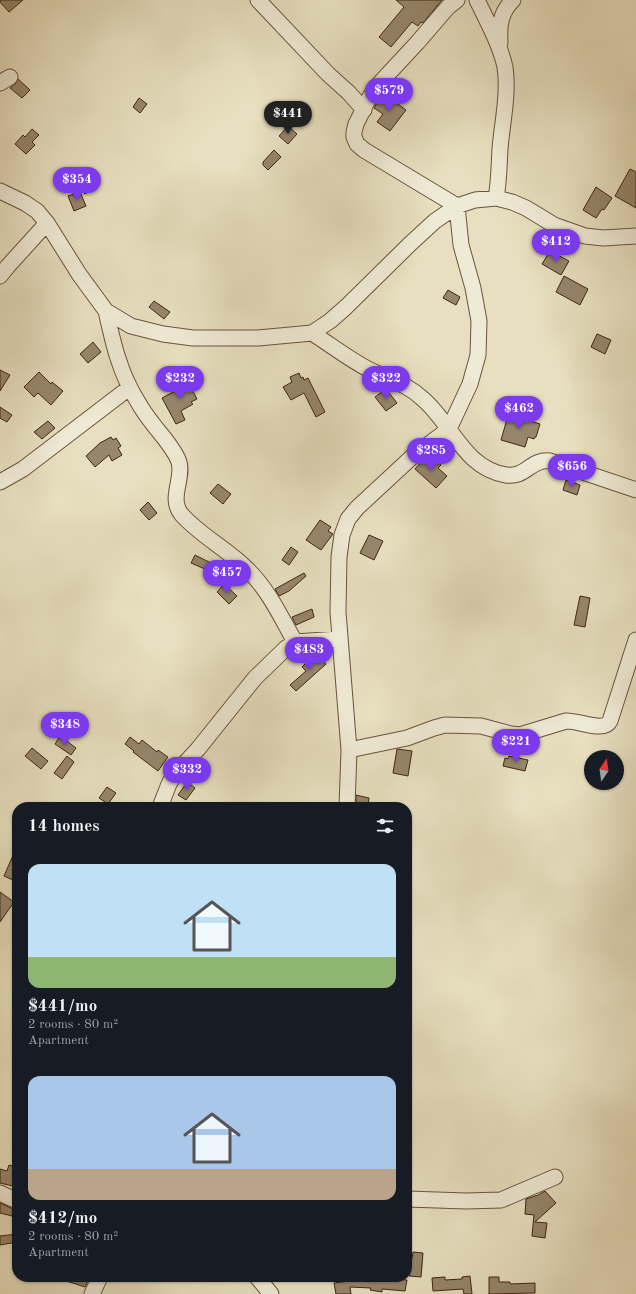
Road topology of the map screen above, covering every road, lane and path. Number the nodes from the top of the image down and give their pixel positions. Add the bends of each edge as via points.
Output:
1 (258, 0) edge
2 (458, 0) edge
3 (477, 0) edge
4 (513, 0) edge
5 (501, 53) junction
6 (364, 110) junction
7 (0, 192) edge
8 (496, 198) junction
9 (457, 206) junction
10 (47, 223) junction
11 (636, 236) edge
12 (0, 276) edge
13 (106, 311) junction
14 (312, 333) junction
15 (129, 388) junction
16 (449, 429) junction
17 (0, 482) edge
18 (636, 490) edge
19 (339, 639) junction
20 (636, 640) edge
21 (295, 642) junction
22 (349, 750) junction
23 (162, 802) edge
24 (347, 802) edge
25 (556, 1177) dead end
26 (0, 1194) edge
27 (12, 1199) edge
28 (412, 1199) edge
29 (98, 1282) edge
30 (261, 1282) edge
31 (92, 1294) edge
32 (271, 1294) edge

1 - 6 street
2 - 6 street via 448,6 377,86
3 - 5 street
4 - 5 street via 503,12 500,21
5 - 8 street via 506,86
6 - 9 street via 354,132 357,144
7 - 10 street via 25,203
8 - 9 street via 475,200
8 - 11 street via 526,208 554,225 585,236
9 - 14 street via 435,221 330,321
9 - 16 street via 461,245 479,321 478,355 470,384
10 - 12 street
10 - 13 street
13 - 14 street via 131,326 193,338 258,338
13 - 15 street via 115,351
14 - 16 street via 370,370 412,390 432,408
15 - 17 street via 23,469
15 - 21 street via 175,453 180,470 176,495 181,514 248,569 264,588
16 - 18 street via 466,452 494,472 517,475 543,460
16 - 19 street via 413,456 348,519 342,535 339,557
19 - 21 street
19 - 22 street
20 - 22 street via 608,725 599,727 572,720 520,735 481,726 445,725 407,738
21 - 23 street via 255,678 174,776
22 - 24 street
25 - 28 street via 501,1200
26 - 27 street
29 - 31 street
30 - 32 street

